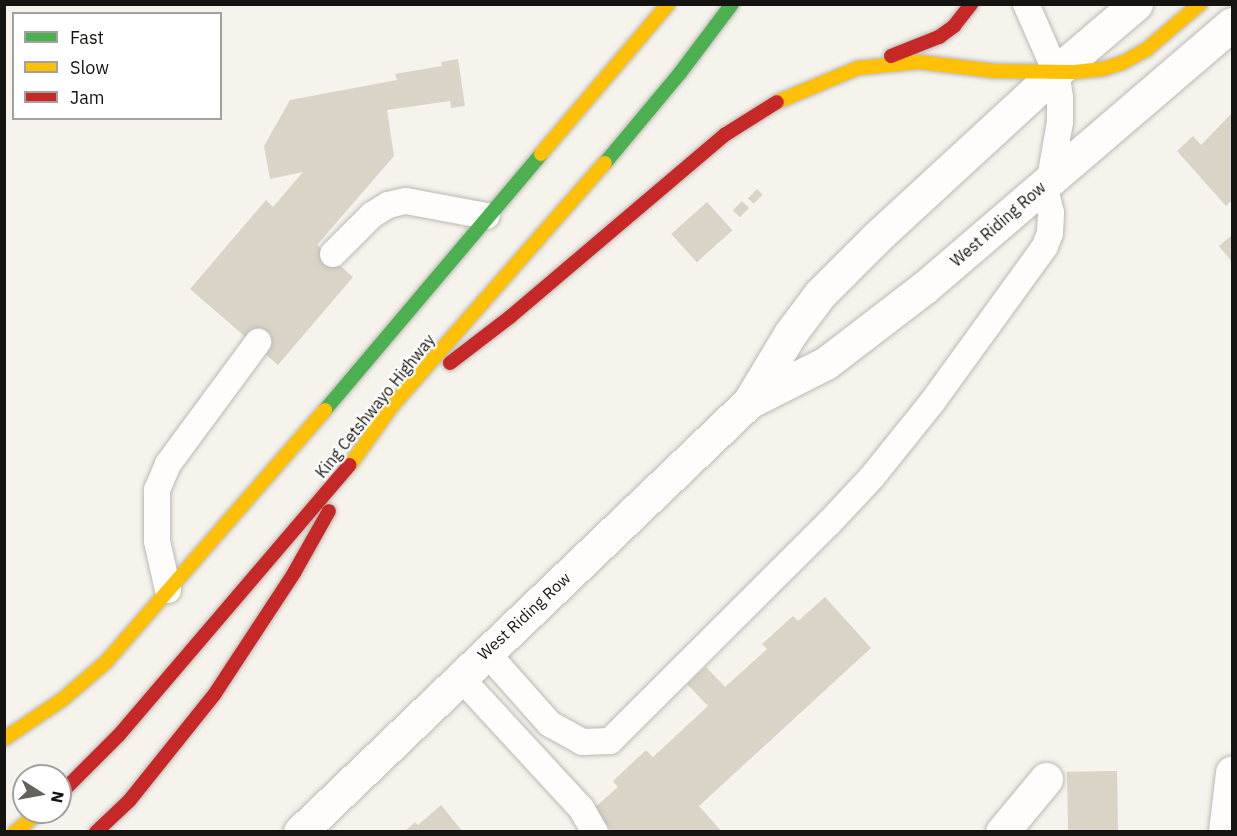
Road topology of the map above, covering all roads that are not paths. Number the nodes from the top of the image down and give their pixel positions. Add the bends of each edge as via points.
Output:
1 (668, 4) edge
2 (732, 4) edge
3 (971, 4) edge
4 (1026, 4) edge
5 (1136, 4) edge
6 (1200, 4) edge
7 (1233, 24) edge
8 (858, 68) junction
9 (1056, 72) junction
10 (1047, 181) junction
11 (487, 216) junction
12 (333, 254) dead end
13 (258, 342) dead end
14 (749, 402) junction
15 (392, 406) junction
16 (365, 447) junction
17 (168, 590) junction
18 (486, 652) junction
19 (460, 677) junction
20 (4, 739) edge
21 (1233, 772) edge
22 (1046, 778) dead end
23 (72, 782) edge
24 (96, 831) edge
25 (300, 831) edge
26 (595, 831) edge
27 (1002, 831) edge
28 (1225, 831) edge

1 - 11 main road
2 - 15 main road, King Cetshwayo Highway via 569,206
3 - 8 main road via 954,26 939,37
4 - 9 lane
5 - 9 street, West Riding Row
6 - 9 main road via 1147,49 1122,63 1102,69
7 - 10 street, West Riding Row
8 - 9 main road via 919,62 994,71
8 - 15 main road via 780,100 726,134 510,317
9 - 10 lane via 1060,122
9 - 14 street, West Riding Row via 820,294 790,334
10 - 14 street, West Riding Row via 925,287 826,363
10 - 18 lane via 1051,213 1045,246 933,401 829,523 610,741 582,742 550,724
11 - 12 lane via 406,201 387,205
11 - 17 main road
13 - 17 lane via 168,464 157,490 157,541
14 - 18 street, West Riding Row
15 - 16 main road, King Cetshwayo Highway
16 - 23 main road, King Cetshwayo Highway via 119,735
16 - 24 main road via 294,573 214,695 129,801
17 - 20 main road via 90,676
18 - 19 street, West Riding Row
19 - 25 street, West Riding Row
19 - 26 lane via 580,808
21 - 28 street
22 - 27 street

